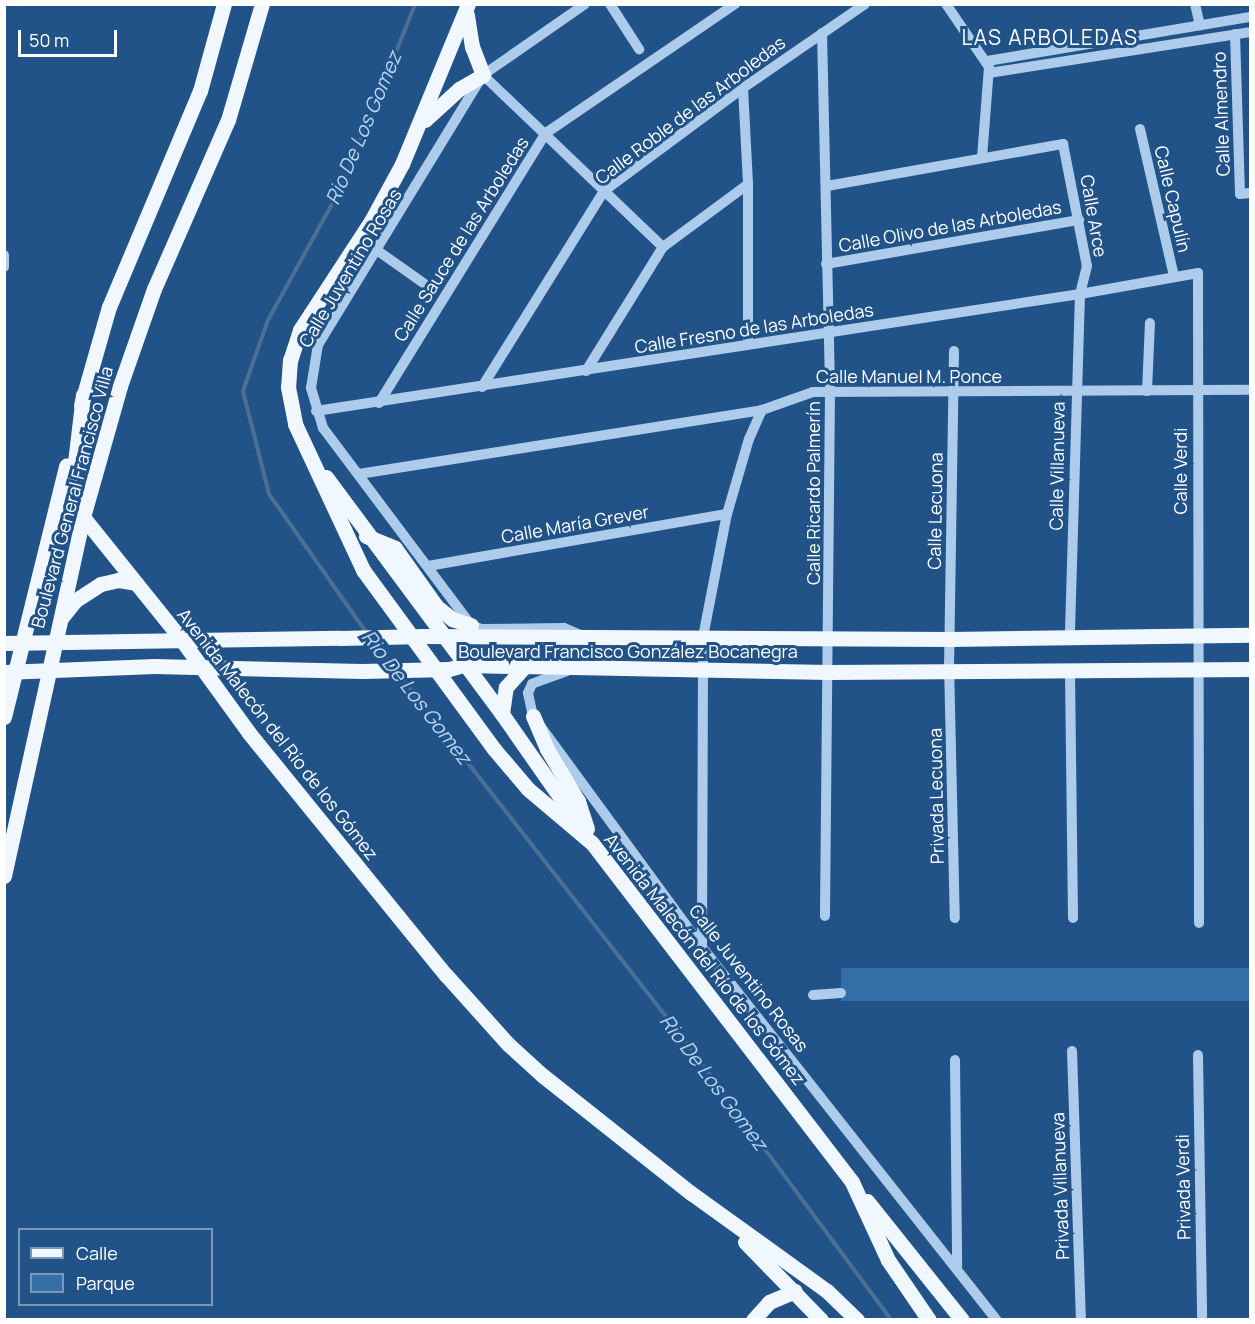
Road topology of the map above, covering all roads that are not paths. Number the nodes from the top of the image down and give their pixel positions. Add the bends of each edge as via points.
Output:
1 (224, 4) edge
2 (262, 4) edge
3 (585, 4) edge
4 (610, 4) edge
5 (735, 4) edge
6 (865, 4) edge
7 (946, 4) edge
8 (1195, 4) edge
9 (467, 5) edge
10 (1251, 17) edge
11 (1200, 25) junction
12 (1251, 32) edge
13 (822, 33) junction
14 (1235, 34) junction
15 (639, 49) dead end
16 (988, 67) junction
17 (483, 75) junction
18 (743, 88) junction
19 (420, 124) junction
20 (1140, 129) dead end
21 (546, 133) junction
22 (982, 157) junction
23 (748, 184) junction
24 (827, 186) junction
25 (604, 191) junction
26 (1245, 193) edge
27 (1079, 220) junction
28 (663, 247) junction
29 (378, 251) junction
30 (4, 255) edge
31 (826, 264) junction
32 (4, 267) edge
33 (1198, 273) joint
34 (1174, 276) junction
35 (429, 287) dead end
36 (1080, 294) junction
37 (1150, 323) dead end
38 (830, 331) junction
39 (748, 345) junction
40 (954, 351) dead end
41 (586, 371) junction
42 (482, 387) junction
43 (1251, 390) edge
44 (830, 391) junction
45 (1146, 391) junction
46 (1196, 391) junction
47 (1076, 392) junction
48 (954, 393) junction
49 (83, 395) junction
50 (379, 403) junction
51 (762, 410) junction
52 (316, 411) junction
53 (304, 444) junction
54 (359, 474) junction
55 (727, 514) junction
56 (83, 517) junction
57 (366, 536) junction
58 (428, 566) junction
59 (136, 583) junction
60 (59, 622) junction
61 (471, 625) junction
62 (1197, 635) junction
63 (1251, 635) edge
64 (443, 636) junction
65 (703, 637) junction
66 (586, 638) junction
67 (829, 638) junction
68 (181, 639) junction
69 (950, 639) junction
70 (1070, 639) junction
71 (4, 643) edge
72 (24, 643) junction
73 (53, 644) junction
74 (465, 665) junction
75 (202, 666) junction
76 (524, 667) junction
77 (579, 667) junction
78 (48, 669) junction
79 (1198, 669) junction
80 (1251, 669) edge
81 (705, 670) junction
82 (11, 671) edge
83 (829, 672) junction
84 (1070, 672) junction
85 (949, 673) junction
86 (6, 706) edge
87 (502, 714) junction
88 (533, 716) junction
89 (592, 843) junction
90 (4, 876) edge
91 (825, 916) dead end
92 (955, 918) dead end
93 (1072, 918) dead end
94 (1199, 923) dead end
95 (702, 947) junction
96 (841, 993) dead end
97 (813, 995) dead end
98 (1072, 1051) dead end
99 (1198, 1055) dead end
100 (955, 1060) dead end
101 (852, 1182) junction
102 (691, 1193) junction
103 (957, 1266) junction
104 (795, 1291) junction
105 (816, 1316) edge
106 (753, 1320) edge
107 (857, 1320) edge
108 (929, 1320) edge
109 (962, 1320) edge
110 (997, 1320) edge
111 (1081, 1320) edge
112 (1202, 1320) edge

1 - 49 main road, Boulevard General Francisco Villa via 200,91 109,307
2 - 56 main road, Boulevard General Francisco Villa via 228,120 135,339
3 - 17 street
4 - 15 street
5 - 21 street, Calle Sauce de las Arboledas
6 - 13 street, Calle Roble de las Arboledas
7 - 16 street
8 - 11 street
9 - 17 main road via 468,33
9 - 19 main road, Avenida Malecón del Río de los Gómez
10 - 11 street
11 - 16 street
12 - 14 street
13 - 18 street, Calle Roble de las Arboledas
13 - 24 street, Calle Ricardo Palmerín
14 - 16 street
14 - 26 street, Calle Almendro
16 - 22 street
17 - 19 main road via 447,99
17 - 21 street
17 - 29 street, Calle Juventino Rosas
18 - 23 street
18 - 25 street, Calle Roble de las Arboledas
19 - 53 main road, Avenida Malecón del Río de los Gómez via 371,221 300,330 290,360 288,387 290,407
20 - 34 street, Calle Capulín
21 - 25 street
21 - 50 street, Calle Sauce de las Arboledas
22 - 24 street
22 - 27 street, Calle Arce via 1063,144
23 - 28 street
23 - 39 street
24 - 31 street, Calle Ricardo Palmerín
25 - 28 street
25 - 42 street, Calle Roble de las Arboledas
27 - 31 street, Calle Olivo de las Arboledas
27 - 36 street, Calle Arce via 1087,275
28 - 41 street
29 - 35 street
29 - 52 street, Calle Juventino Rosas via 318,345 312,366
30 - 32 street
31 - 38 street, Calle Ricardo Palmerín
33 - 34 street, Calle Fresno de las Arboledas
33 - 46 street, Calle Verdi
34 - 36 street, Calle Fresno de las Arboledas
36 - 38 street, Calle Fresno de las Arboledas
36 - 47 street, Calle Villanueva
37 - 45 street
38 - 39 street, Calle Fresno de las Arboledas
38 - 44 street, Calle Ricardo Palmerín
39 - 41 street, Calle Fresno de las Arboledas
40 - 48 street, Calle Lecuona
41 - 42 street, Calle Fresno de las Arboledas
42 - 50 street, Calle Fresno de las Arboledas
43 - 46 street, Calle Manuel M. Ponce
44 - 48 street, Calle Manuel M. Ponce
44 - 51 street, Calle Manuel M. Ponce via 799,395
44 - 67 street, Calle Ricardo Palmerín
45 - 46 street, Calle Manuel M. Ponce
45 - 47 street, Calle Manuel M. Ponce
46 - 62 street, Calle Verdi
47 - 48 street, Calle Manuel M. Ponce
47 - 70 street, Calle Villanueva
48 - 69 street, Calle Lecuona
49 - 56 main road via 72,480
49 - 72 main road, Boulevard General Francisco Villa
50 - 52 street, Calle Fresno de las Arboledas
51 - 54 street, Calle Manuel M. Ponce
51 - 55 street via 749,439
52 - 54 street, Calle Juventino Rosas via 323,428
53 - 57 main road
53 - 89 main road, Avenida Malecón del Río de los Gómez via 352,551 404,626 512,771
54 - 58 street, Calle Juventino Rosas
55 - 58 street, Calle María Grever
55 - 65 street
56 - 59 main road, Avenida Malecón del Río de los Gómez
56 - 60 main road, Boulevard General Francisco Villa
57 - 61 main road via 395,548 436,606 452,619
57 - 64 main road
58 - 61 street, Calle Juventino Rosas
59 - 60 main road via 110,581 90,589
59 - 68 main road, Avenida Malecón del Río de los Gómez
60 - 73 main road, Boulevard General Francisco Villa
61 - 66 street, Boulevard Francisco González Bocanegra via 481,630 564,628
62 - 63 main road, Boulevard Francisco González Bocanegra
62 - 70 main road, Boulevard Francisco González Bocanegra
62 - 79 street, Calle Verdi
64 - 66 main road, Boulevard Francisco González Bocanegra
64 - 68 main road, Boulevard Francisco González Bocanegra, bridge
64 - 74 main road
65 - 66 main road, Boulevard Francisco González Bocanegra
65 - 67 main road, Boulevard Francisco González Bocanegra
65 - 81 street
67 - 69 main road, Boulevard Francisco González Bocanegra
67 - 83 street, Calle Ricardo Palmerín
68 - 73 main road, Boulevard Francisco González Bocanegra
68 - 75 main road, Avenida Malecón del Río de los Gómez
69 - 70 main road, Boulevard Francisco González Bocanegra
69 - 85 street, Calle Lecuona
71 - 72 main road, Boulevard Francisco González Bocanegra
72 - 73 main road, Boulevard Francisco González Bocanegra
72 - 82 main road, Boulevard General Francisco Villa
73 - 78 main road, Boulevard General Francisco Villa
74 - 75 main road, Boulevard Francisco González Bocanegra, bridge via 448,669 362,671
74 - 76 main road, Boulevard Francisco González Bocanegra
74 - 87 main road
75 - 78 main road, Boulevard Francisco González Bocanegra
75 - 102 main road, Avenida Malecón del Río de los Gómez via 249,733 477,1012 542,1075
76 - 77 main road, Boulevard Francisco González Bocanegra
76 - 87 main road via 506,687
77 - 81 main road, Boulevard Francisco González Bocanegra
77 - 88 street via 532,684 528,693
78 - 82 main road, Boulevard Francisco González Bocanegra
78 - 90 main road, Boulevard General Francisco Villa via 40,725
79 - 80 main road, Boulevard Francisco González Bocanegra
79 - 84 main road, Boulevard Francisco González Bocanegra
79 - 94 street
81 - 83 main road, Boulevard Francisco González Bocanegra
81 - 95 street
82 - 86 main road, Boulevard General Francisco Villa
83 - 85 main road, Boulevard Francisco González Bocanegra
83 - 91 street, Calle Ricardo Palmerín
84 - 85 main road, Boulevard Francisco González Bocanegra
84 - 93 street
85 - 92 street, Privada Lecuona
87 - 89 main road
88 - 89 main road via 541,738 578,801
88 - 95 street, Calle Juventino Rosas
89 - 101 main road, Avenida Malecón del Río de los Gómez
95 - 103 street, Calle Juventino Rosas
96 - 97 street
98 - 111 street, Privada Villanueva
99 - 112 street, Privada Verdi
100 - 103 street
101 - 108 main road, Avenida Malecón del Río de los Gómez via 888,1260
101 - 109 main road
102 - 104 main road
102 - 107 main road, Avenida Malecón del Río de los Gómez via 827,1291
103 - 110 street, Calle Juventino Rosas
104 - 105 main road
104 - 106 main road via 769,1302

